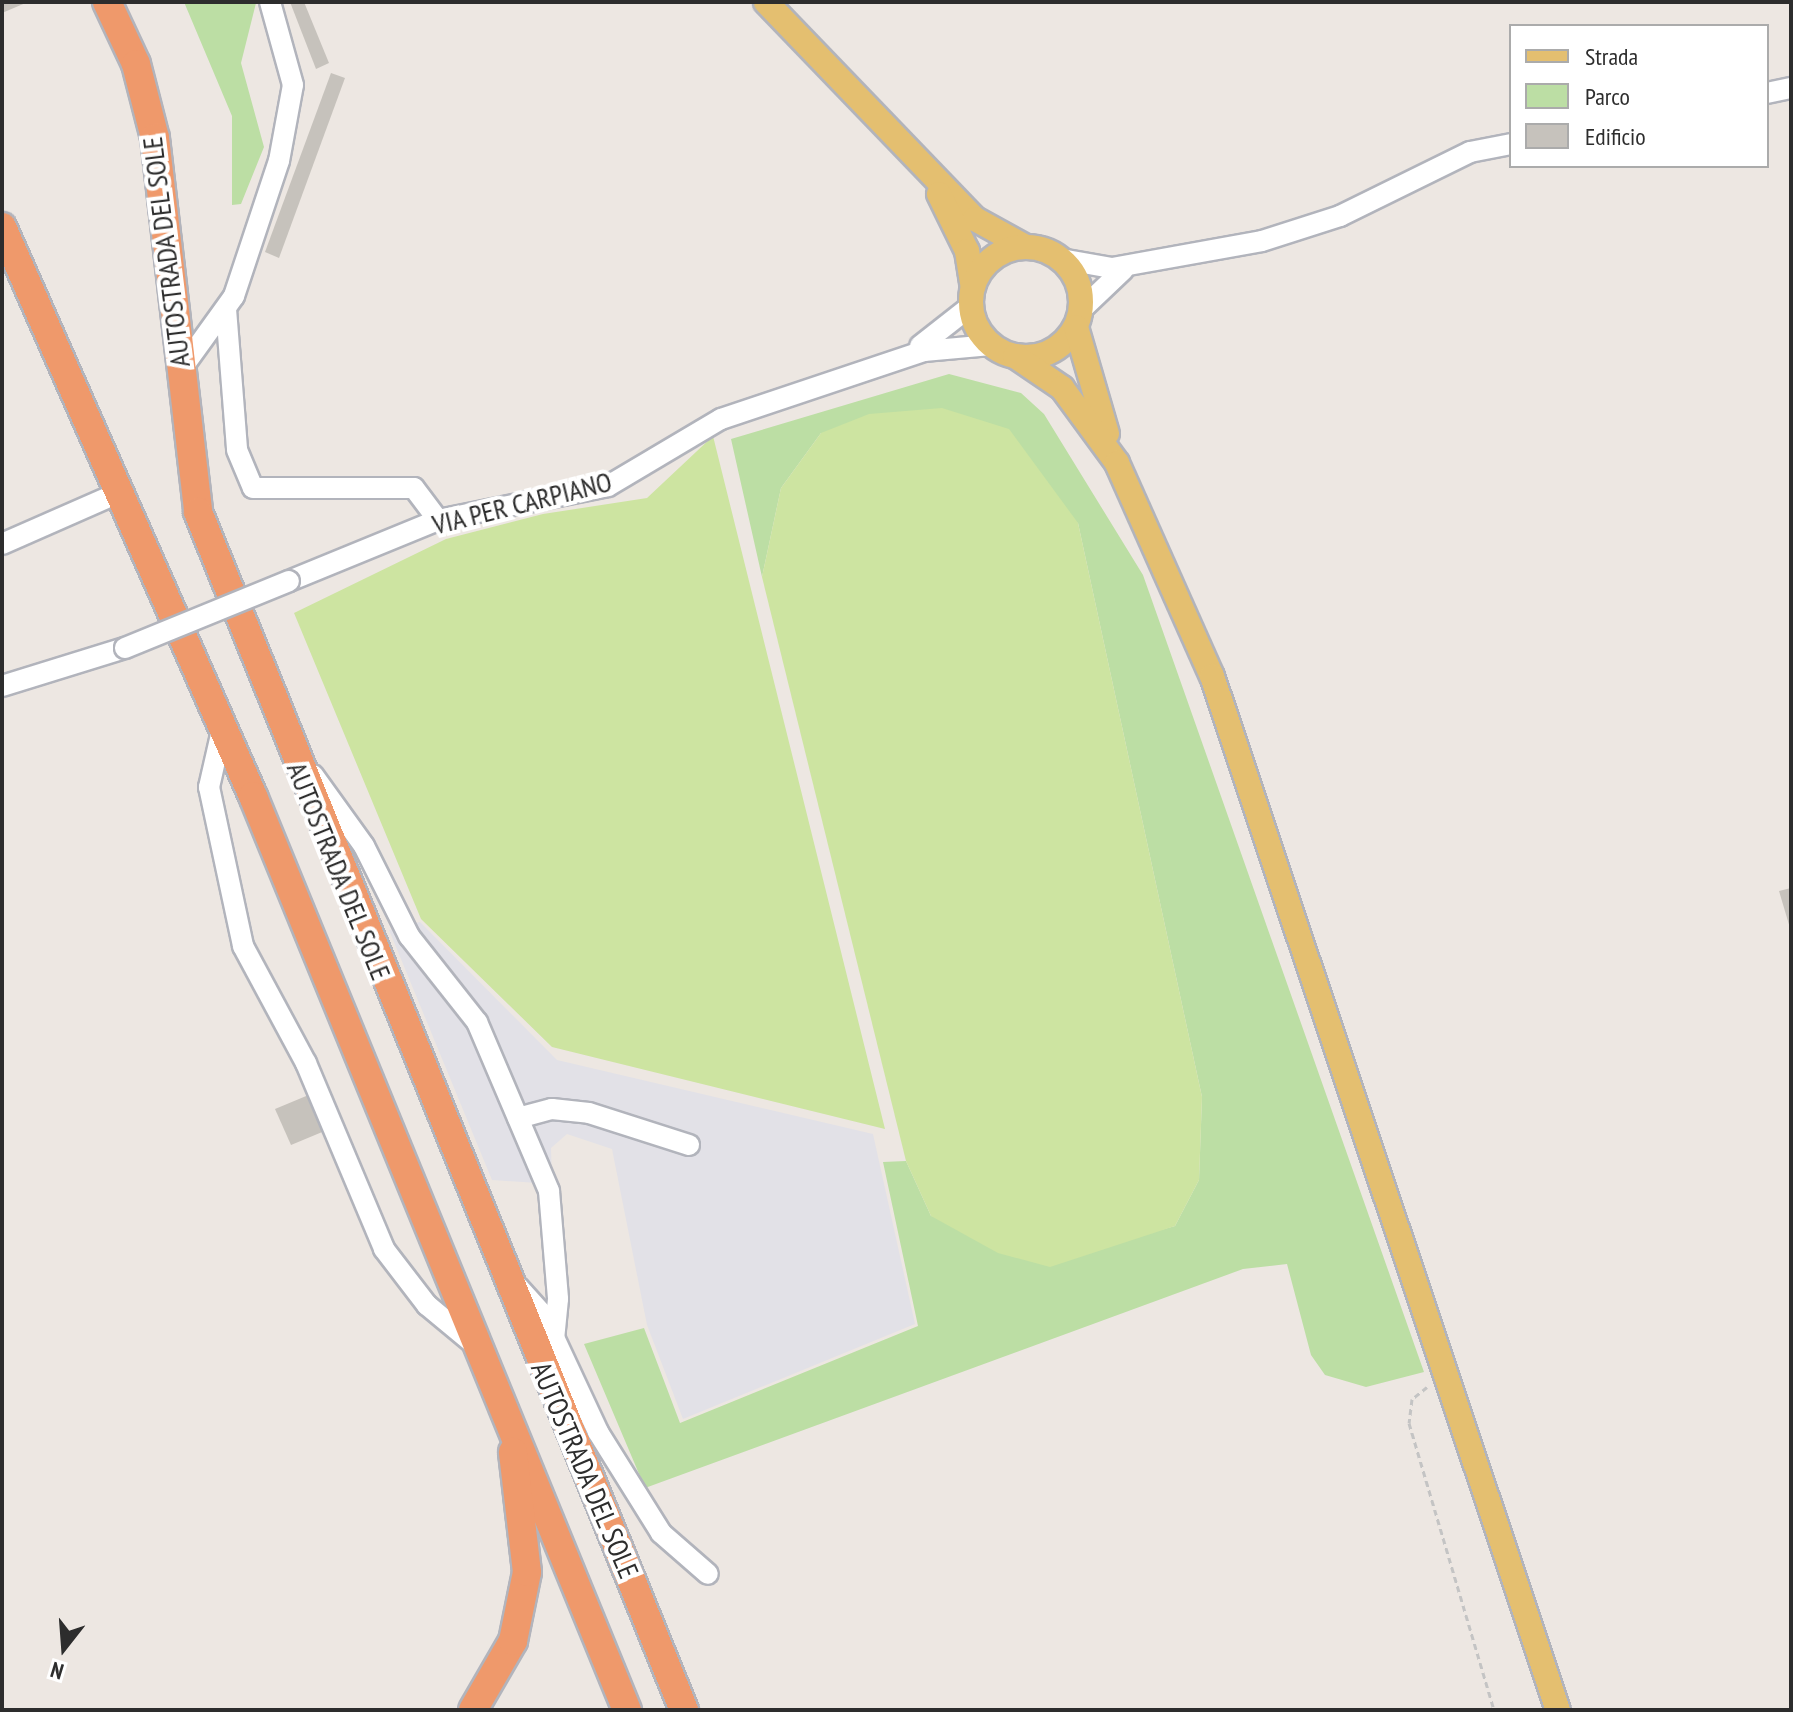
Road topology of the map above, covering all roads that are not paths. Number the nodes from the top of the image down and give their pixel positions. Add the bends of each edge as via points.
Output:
1 (107, 2) edge
2 (270, 2) edge
3 (766, 2) edge
4 (1791, 88) edge
5 (1769, 93) edge
6 (1509, 144) edge
7 (907, 145) junction
8 (2, 227) edge
9 (1026, 247) junction
10 (1061, 259) junction
11 (1133, 265) junction
12 (972, 297) junction
13 (226, 309) junction
14 (1079, 318) junction
15 (991, 345) junction
16 (1015, 356) junction
17 (900, 358) junction
18 (180, 371) junction
19 (1117, 463) junction
20 (118, 493) junction
21 (438, 520) junction
22 (2, 544) edge
23 (2, 686) edge
24 (223, 726) junction
25 (285, 737) junction
26 (518, 1118) junction
27 (689, 1145) dead end
28 (499, 1266) junction
29 (557, 1345) junction
30 (481, 1350) junction
31 (549, 1385) junction
32 (508, 1416) junction
33 (1488, 1501) junction
34 (615, 1542) junction
35 (708, 1574) dead end
36 (473, 1710) edge
37 (627, 1710) edge
38 (684, 1710) edge
39 (698, 1710) edge
40 (1540, 1710) edge
41 (1558, 1710) edge

1 - 18 highway, AUTOSTRADA DEL SOLE via 136,64 155,138
2 - 13 street via 289,59 291,110
3 - 7 main road
4 - 5 street
6 - 11 street via 1470,152 1300,231
7 - 9 main road via 975,219
7 - 12 main road via 958,229
8 - 20 highway, AUTOSTRADA DEL SOLE
9 - 10 main road
9 - 12 main road via 992,259
10 - 11 street via 1083,268
10 - 14 main road via 1074,273
11 - 14 street via 1101,283
12 - 15 main road
12 - 17 street, VIA PER CARPIANO
13 - 18 street
13 - 21 street via 237,450 253,488 414,488
14 - 16 main road via 1050,352
14 - 19 main road
15 - 16 main road
15 - 17 street, VIA PER CARPIANO via 951,344
16 - 19 main road via 1062,388
17 - 21 street, VIA PER CARPIANO via 699,428 608,486
18 - 25 highway, AUTOSTRADA DEL SOLE via 198,512
19 - 33 main road via 1236,738
20 - 22 street
20 - 24 highway, AUTOSTRADA DEL SOLE
21 - 23 street, VIA PER CARPIANO, bridge via 125,648
24 - 30 highway, AUTOSTRADA DEL SOLE
24 - 30 street via 209,787 243,946 306,1063 384,1249 427,1305
25 - 26 street via 364,846 409,936 477,1022
25 - 28 highway, AUTOSTRADA DEL SOLE
26 - 27 street via 552,1109 589,1113
26 - 29 street via 549,1191
28 - 29 street via 544,1316
28 - 31 highway, AUTOSTRADA DEL SOLE
29 - 31 street
29 - 35 street via 598,1432 661,1533
30 - 32 highway, AUTOSTRADA DEL SOLE
31 - 34 highway, AUTOSTRADA DEL SOLE
32 - 36 highway via 527,1572 513,1641
32 - 37 highway, AUTOSTRADA DEL SOLE
33 - 40 main road via 1503,1594
33 - 41 main road
34 - 38 highway, AUTOSTRADA DEL SOLE
34 - 39 highway

